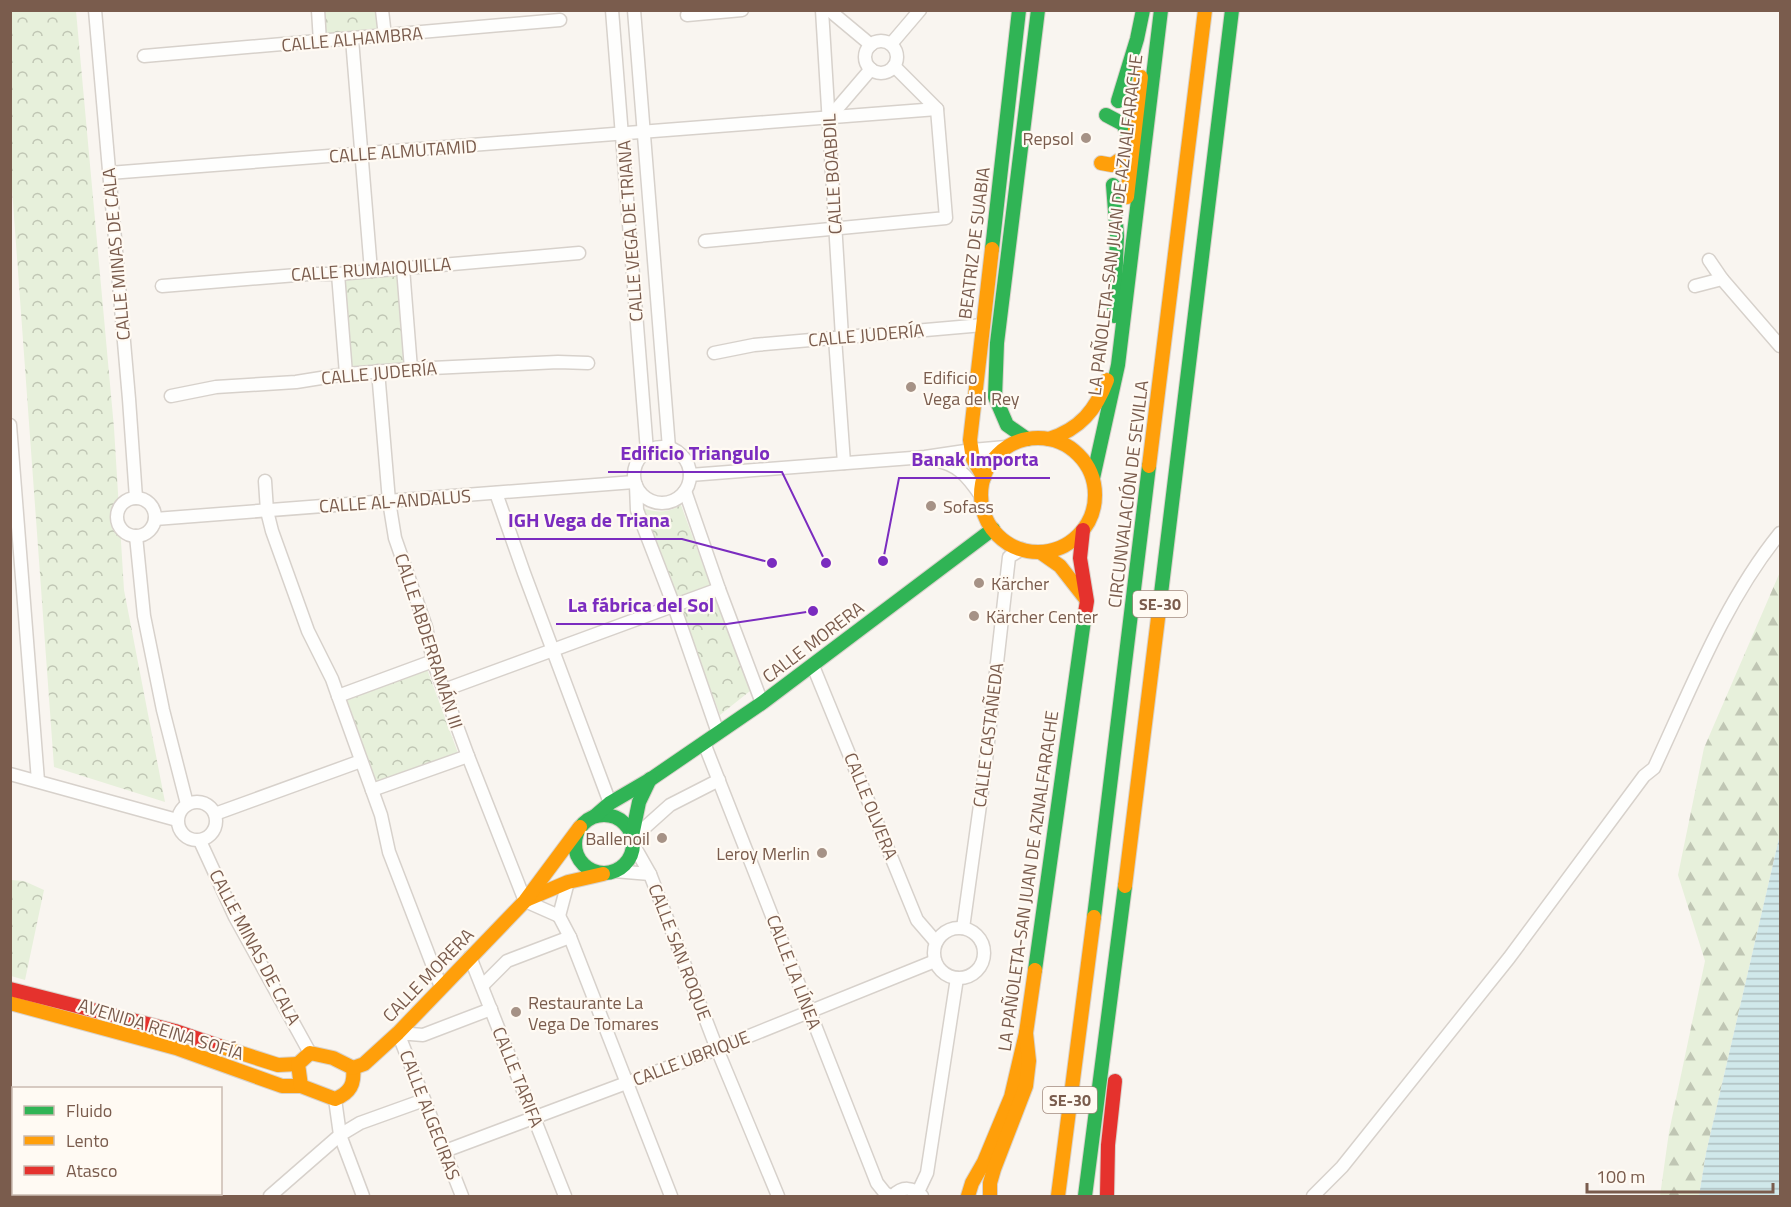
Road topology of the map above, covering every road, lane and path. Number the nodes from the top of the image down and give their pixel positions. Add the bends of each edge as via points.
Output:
1 (95, 10) edge
2 (318, 10) edge
3 (382, 10) edge
4 (612, 10) edge
5 (634, 10) edge
6 (742, 10) edge
7 (822, 10) edge
8 (830, 10) edge
9 (920, 10) edge
10 (1019, 10) edge
11 (1038, 10) edge
12 (1143, 10) edge
13 (1151, 10) edge
14 (1161, 10) edge
15 (1205, 10) edge
16 (1232, 10) edge
17 (687, 15) dead end
18 (560, 20) dead end
19 (1158, 27) junction
20 (385, 36) junction
21 (352, 39) junction
22 (321, 42) junction
23 (891, 44) junction
24 (871, 45) junction
25 (144, 56) dead end
26 (894, 66) junction
27 (871, 69) junction
28 (1118, 101) dead end
29 (937, 109) junction
30 (1106, 115) dead end
31 (829, 118) junction
32 (643, 132) junction
33 (622, 133) junction
34 (1132, 143) junction
35 (362, 154) junction
36 (1101, 163) dead end
37 (109, 174) junction
38 (1113, 185) dead end
39 (1135, 217) junction
40 (835, 228) junction
41 (705, 241) dead end
42 (579, 252) dead end
43 (1709, 260) dead end
44 (403, 268) junction
45 (371, 271) junction
46 (338, 274) junction
47 (1722, 279) junction
48 (162, 286) dead end
49 (1695, 286) dead end
50 (983, 325) junction
51 (1114, 336) junction
52 (839, 338) junction
53 (1780, 346) edge
54 (714, 352) dead end
55 (588, 363) dead end
56 (411, 369) junction
57 (378, 371) junction
58 (346, 374) junction
59 (171, 396) dead end
60 (10, 425) edge
61 (1028, 439) junction
62 (1049, 439) junction
63 (1006, 447) junction
64 (669, 448) junction
65 (972, 450) junction
66 (647, 451) junction
67 (925, 457) junction
68 (844, 463) junction
69 (690, 475) junction
70 (984, 478) junction
71 (1093, 478) junction
72 (265, 481) dead end
73 (635, 484) junction
74 (685, 491) junction
75 (496, 493) junction
76 (981, 496) junction
77 (136, 498) junction
78 (389, 501) junction
79 (267, 511) junction
80 (155, 519) junction
81 (993, 529) junction
82 (1083, 530) junction
83 (1780, 533) edge
84 (136, 536) junction
85 (1022, 549) junction
86 (1040, 552) junction
87 (719, 589) junction
88 (1087, 601) junction
89 (674, 606) junction
90 (553, 650) junction
91 (433, 661) junction
92 (813, 666) junction
93 (444, 690) junction
94 (338, 696) junction
95 (762, 703) junction
96 (718, 733) junction
97 (704, 743) junction
98 (468, 756) junction
99 (361, 761) junction
100 (10, 774) edge
101 (651, 778) junction
102 (719, 780) junction
103 (38, 781) junction
104 (372, 790) junction
105 (610, 803) junction
106 (188, 804) junction
107 (215, 814) junction
108 (595, 816) junction
109 (177, 820) junction
110 (580, 828) junction
111 (632, 840) junction
112 (200, 841) junction
113 (612, 872) junction
114 (650, 874) junction
115 (568, 882) junction
116 (525, 901) junction
117 (559, 916) junction
118 (963, 928) junction
119 (570, 937) junction
120 (936, 942) junction
121 (470, 957) junction
122 (935, 962) junction
123 (957, 978) junction
124 (482, 986) junction
125 (1113, 986) junction
126 (441, 987) junction
127 (10, 989) edge
128 (10, 1003) edge
129 (491, 1009) junction
130 (810, 1012) junction
131 (1082, 1012) junction
132 (398, 1033) junction
133 (1026, 1034) junction
134 (1120, 1034) dead end
135 (717, 1049) junction
136 (310, 1053) junction
137 (298, 1064) junction
138 (1117, 1066) dead end
139 (353, 1068) junction
140 (627, 1082) junction
141 (301, 1086) junction
142 (335, 1099) junction
143 (424, 1100) junction
144 (534, 1117) junction
145 (340, 1135) junction
146 (445, 1151) junction
147 (984, 1162) junction
148 (920, 1194) edge
149 (276, 1195) edge
150 (363, 1197) edge
151 (462, 1197) edge
152 (565, 1197) edge
153 (671, 1197) edge
154 (778, 1197) edge
155 (892, 1197) edge
156 (968, 1197) edge
157 (977, 1197) edge
158 (990, 1197) edge
159 (1044, 1197) edge
160 (1058, 1197) edge
161 (1085, 1197) edge
162 (1107, 1197) edge
163 (1313, 1197) edge

1 - 37 street, CALLE MINAS DE CALA
2 - 22 street
3 - 20 street
4 - 33 street, CALLE VEGA DE TRIANA
5 - 32 street, CALLE VEGA DE TRIANA
6 - 17 street
7 - 31 street, CALLE BOABDIL
8 - 24 street
9 - 23 street
10 - 50 main road, BEATRIZ DE SUABIA
11 - 61 main road, BEATRIZ DE SUABIA via 997,343 995,397 1007,424
12 - 28 main road
13 - 34 main road, LA PAÑOLETA-SAN JUAN DE AZNALFARACHE
14 - 19 main road, LA PAÑOLETA-SAN JUAN DE AZNALFARACHE
15 - 131 main road, CIRCUNVALACIÓN DE SEVILLA / SE-30
16 - 125 main road, SE-30
18 - 20 street, CALLE ALHAMBRA
19 - 34 main road via 1139,131
19 - 39 main road, LA PAÑOLETA-SAN JUAN DE AZNALFARACHE
20 - 21 street, CALLE ALHAMBRA
21 - 22 street, CALLE ALHAMBRA
21 - 35 street
22 - 25 street, CALLE ALHAMBRA
23 - 24 street via 880,41
23 - 26 street via 897,57
24 - 27 street via 866,55
26 - 27 street via 885,72
26 - 29 street
27 - 31 street
29 - 31 street, CALLE ALMUTAMID
29 - 40 street via 946,218
30 - 34 main road via 1129,128
31 - 32 street, CALLE ALMUTAMID
31 - 40 street, CALLE BOABDIL
32 - 33 street, CALLE ALMUTAMID
32 - 64 street, CALLE VEGA DE TRIANA
33 - 35 street, CALLE ALMUTAMID
33 - 66 street, CALLE VEGA DE TRIANA
34 - 36 main road via 1125,156 1112,165
34 - 39 main road
34 - 51 main road, LA PAÑOLETA-SAN JUAN DE AZNALFARACHE
35 - 37 street, CALLE ALMUTAMID
35 - 45 street
37 - 77 street, CALLE MINAS DE CALA
38 - 51 main road via 1117,236
39 - 71 main road, LA PAÑOLETA-SAN JUAN DE AZNALFARACHE via 1118,366
40 - 41 street
40 - 52 street, CALLE BOABDIL
42 - 44 street, CALLE RUMAIQUILLA
43 - 47 street
44 - 45 street, CALLE RUMAIQUILLA
44 - 56 street
45 - 46 street, CALLE RUMAIQUILLA
46 - 48 street, CALLE RUMAIQUILLA
46 - 58 street
47 - 49 street
47 - 53 street
50 - 52 street, CALLE JUDERÍA
50 - 65 main road, BEATRIZ DE SUABIA
51 - 62 main road, LA PAÑOLETA-SAN JUAN DE AZNALFARACHE via 1111,369 1094,411 1067,434
52 - 54 street, CALLE JUDERÍA
52 - 68 street, CALLE BOABDIL
55 - 56 street, CALLE JUDERÍA
56 - 57 street, CALLE JUDERÍA
57 - 58 street, CALLE JUDERÍA
57 - 78 street, CALLE ABDERRAMÁN III
58 - 59 street, CALLE JUDERÍA via 216,387
60 - 103 street
61 - 62 main road
61 - 63 main road
62 - 71 main road via 1077,452
63 - 65 street
63 - 70 main road via 993,460
64 - 66 street
64 - 69 street via 684,458
65 - 67 street
65 - 70 main road, BEATRIZ DE SUABIA
66 - 73 street via 636,464
67 - 68 street
67 - 76 street via 946,462 967,475
68 - 69 street
69 - 74 street
70 - 76 main road
71 - 82 main road via 1093,511
72 - 79 street
73 - 74 street via 641,495 656,502 672,501
73 - 75 street, CALLE AL-ANDALUS
73 - 89 street via 637,510
74 - 87 street
75 - 78 street, CALLE AL-ANDALUS
75 - 90 street
76 - 81 main road
77 - 80 street via 150,504
77 - 84 street via 124,501 116,517 124,533
78 - 79 street, CALLE AL-ANDALUS
78 - 91 street, CALLE ABDERRAMÁN III via 394,538 426,627
79 - 80 street, CALLE AL-ANDALUS
79 - 94 street via 304,617
80 - 84 street via 150,529
81 - 85 main road via 1006,542
81 - 92 main road, CALLE MORERA
82 - 86 main road via 1060,547
82 - 88 main road, LA PAÑOLETA-SAN JUAN DE AZNALFARACHE via 1080,558
83 - 163 street via 1719,630 1654,768 1644,776 1509,958 1342,1167
84 - 106 street via 144,616
85 - 86 main road
85 - 118 street, CALLE CASTAÑEDA via 1009,558
86 - 88 main road via 1068,572
87 - 89 street
87 - 95 street
88 - 133 main road, LA PAÑOLETA-SAN JUAN DE AZNALFARACHE
89 - 90 street
89 - 96 street
90 - 93 street
90 - 105 street
91 - 93 street, CALLE ABDERRAMÁN III
91 - 94 street
92 - 95 main road, CALLE MORERA
92 - 120 street, CALLE OLVERA via 917,920
93 - 98 street, CALLE ABDERRAMÁN III
94 - 99 street
95 - 96 main road, CALLE MORERA
96 - 97 main road, CALLE MORERA
97 - 101 main road, CALLE MORERA
97 - 102 street, CALLE LA LÍNEA
98 - 104 street
98 - 116 street, CALLE ABDERRAMÁN III
99 - 104 street
99 - 107 street
100 - 103 street
101 - 105 main road, CALLE MORERA
101 - 111 main road via 639,802
102 - 111 street via 670,805
102 - 130 street, CALLE LA LÍNEA
103 - 109 street
104 - 126 street via 389,852
105 - 108 main road, CALLE MORERA
106 - 107 street via 206,804
106 - 109 street
107 - 112 street via 214,831
108 - 110 main road
108 - 111 main road via 618,819
109 - 112 street via 187,838
110 - 113 main road via 575,842 578,857 588,869
110 - 116 main road, CALLE MORERA
111 - 113 main road via 626,863
111 - 114 street, CALLE SAN ROQUE
112 - 136 street, CALLE MINAS DE CALA via 235,917
113 - 114 street, CALLE SAN ROQUE
113 - 115 main road, CALLE MORERA
114 - 135 street, CALLE SAN ROQUE
115 - 116 main road, CALLE MORERA
115 - 117 street
116 - 117 street
116 - 121 main road, CALLE MORERA
117 - 119 street
118 - 120 street via 947,931
118 - 123 street via 977,935 985,948 985,957 978,971
119 - 124 street via 507,961
119 - 140 street
120 - 122 street
121 - 124 street, CALLE TARIFA
121 - 126 main road, CALLE MORERA
122 - 123 street via 944,973
122 - 130 street, CALLE UBRIQUE
123 - 148 street via 927,1173
124 - 129 street, CALLE TARIFA
125 - 134 main road
125 - 161 main road, SE-30
126 - 132 main road, CALLE MORERA
127 - 137 main road, AVENIDA REINA SOFÍA via 175,1031 278,1065
128 - 141 main road, AVENIDA REINA SOFÍA via 176,1048 282,1086
129 - 132 street via 423,1035
129 - 144 street, CALLE TARIFA
130 - 135 street, CALLE UBRIQUE
130 - 155 street, CALLE LA LÍNEA via 877,1183
131 - 159 main road via 1061,1077
131 - 160 main road, CIRCUNVALACIÓN DE SEVILLA / SE-30
132 - 139 main road, CALLE MORERA via 364,1064
132 - 143 street, CALLE ALGECIRAS
133 - 147 main road, LA PAÑOLETA-SAN JUAN DE AZNALFARACHE via 1011,1098
133 - 158 main road via 1026,1086 994,1169
135 - 140 street, CALLE UBRIQUE
135 - 154 street, CALLE SAN ROQUE
136 - 137 main road
136 - 139 main road via 323,1053
137 - 141 main road
138 - 162 main road
139 - 142 main road via 354,1085
140 - 144 street, CALLE UBRIQUE
140 - 153 street
141 - 142 main road
142 - 145 street
143 - 145 street via 360,1123
143 - 146 street, CALLE ALGECIRAS
144 - 146 street, CALLE UBRIQUE
144 - 152 street, CALLE TARIFA
145 - 149 street
145 - 150 street
146 - 151 street, CALLE ALGECIRAS
147 - 156 main road, LA PAÑOLETA-SAN JUAN DE AZNALFARACHE
147 - 157 main road, LA PAÑOLETA-SAN JUAN DE AZNALFARACHE
148 - 155 street via 907,1189

